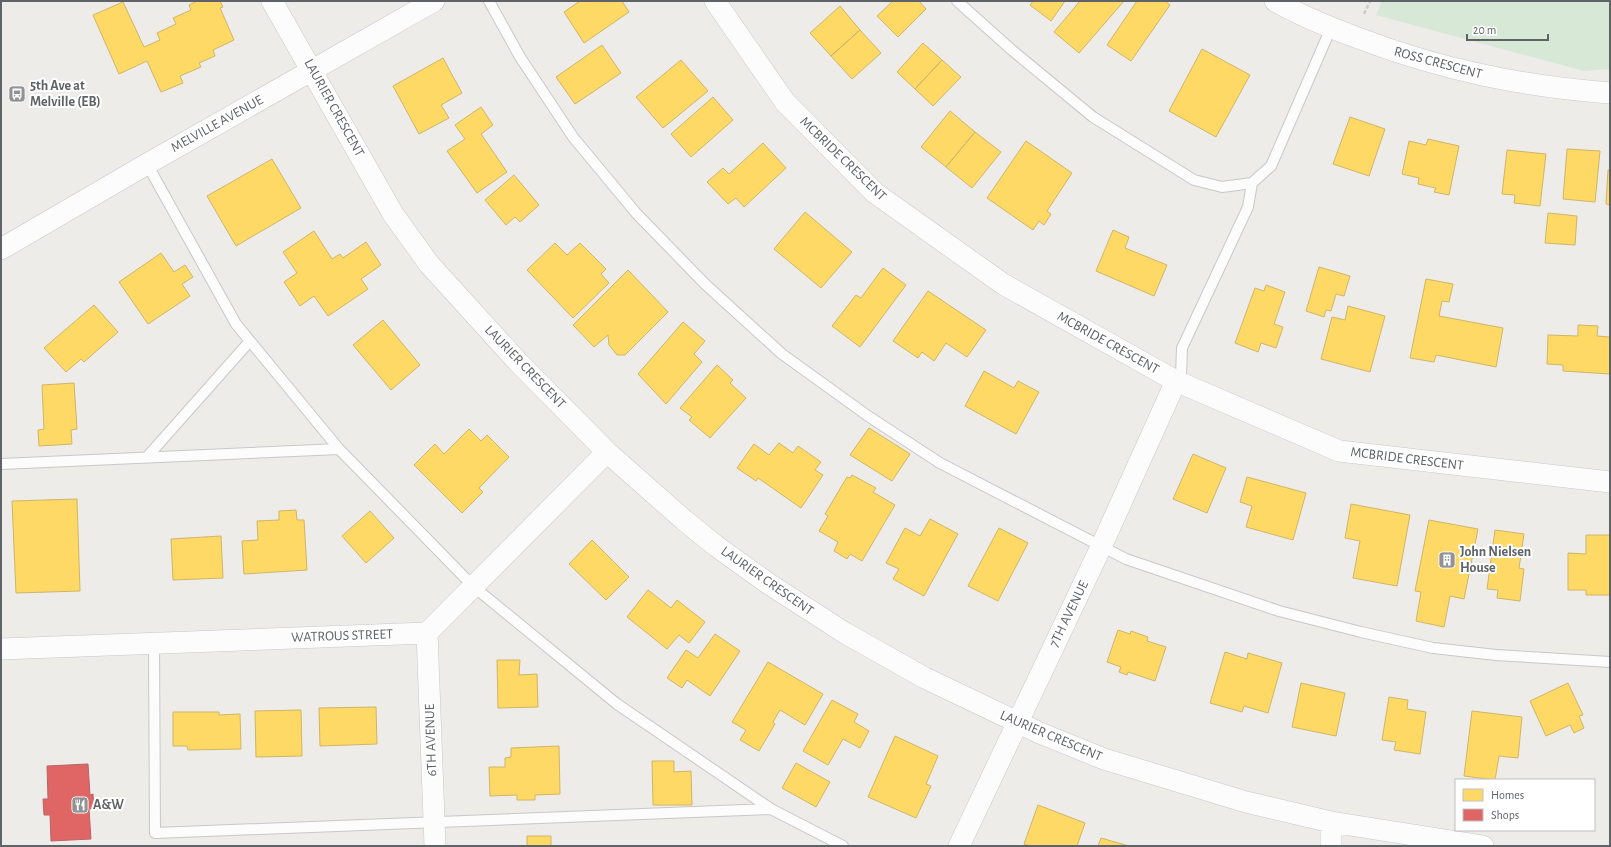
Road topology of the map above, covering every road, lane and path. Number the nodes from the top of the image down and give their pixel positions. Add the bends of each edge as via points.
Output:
1 (272, 1) edge
2 (434, 1) edge
3 (489, 1) edge
4 (715, 1) edge
5 (957, 1) edge
6 (1275, 1) edge
7 (1370, 1) edge
8 (1363, 18) dead end
9 (1331, 28) junction
10 (313, 70) junction
11 (1610, 93) edge
12 (147, 164) junction
13 (1252, 183) junction
14 (1, 249) edge
15 (250, 341) junction
16 (1176, 381) junction
17 (339, 449) junction
18 (607, 452) junction
19 (147, 457) junction
20 (1, 464) edge
21 (1610, 482) edge
22 (1101, 547) junction
23 (474, 588) junction
24 (427, 633) junction
25 (154, 643) junction
26 (1, 649) edge
27 (1610, 662) edge
28 (1017, 722) junction
29 (771, 809) junction
30 (1331, 822) junction
31 (434, 824) junction
32 (435, 846) edge
33 (843, 846) edge
34 (959, 846) edge
35 (1331, 846) edge
36 (1483, 846) edge

1 - 10 street, LAURIER CRESCENT
2 - 10 street, MELVILLE AVENUE
3 - 22 lane via 520,57 573,137 636,213 704,284 782,354 868,416 940,463
4 - 16 street, MCBRIDE CRESCENT via 785,102 875,193 1003,284
5 - 13 lane via 1093,117 1194,180 1222,187
6 - 9 street, ROSS CRESCENT
7 - 8 path
9 - 11 street, ROSS CRESCENT via 1391,51 1471,74 1571,90
9 - 13 lane via 1272,166
10 - 12 street, MELVILLE AVENUE
10 - 18 street, LAURIER CRESCENT via 393,214 429,264 518,362
12 - 14 street, MELVILLE AVENUE
12 - 15 lane via 236,324
13 - 16 lane via 1248,207 1182,348 1181,376
15 - 17 lane
15 - 19 lane
16 - 21 street, MCBRIDE CRESCENT via 1339,451
16 - 22 street, 7TH AVENUE
17 - 19 lane
17 - 23 lane
18 - 23 street
18 - 28 street, LAURIER CRESCENT via 706,537 776,588 885,656
19 - 20 lane
22 - 27 lane via 1126,559 1279,611 1361,632 1433,648 1504,656
22 - 28 street, 7TH AVENUE
23 - 24 street
23 - 29 lane via 617,704
24 - 25 street, WATROUS STREET
24 - 31 street, 6TH AVENUE
25 - 26 street, WATROUS STREET
25 - 31 lane via 155,833
28 - 30 street, LAURIER CRESCENT via 1104,759 1246,802
28 - 34 street, 7TH AVENUE
29 - 31 lane
29 - 33 lane
30 - 35 street
30 - 36 street, LAURIER CRESCENT
31 - 32 street, 6TH AVENUE

